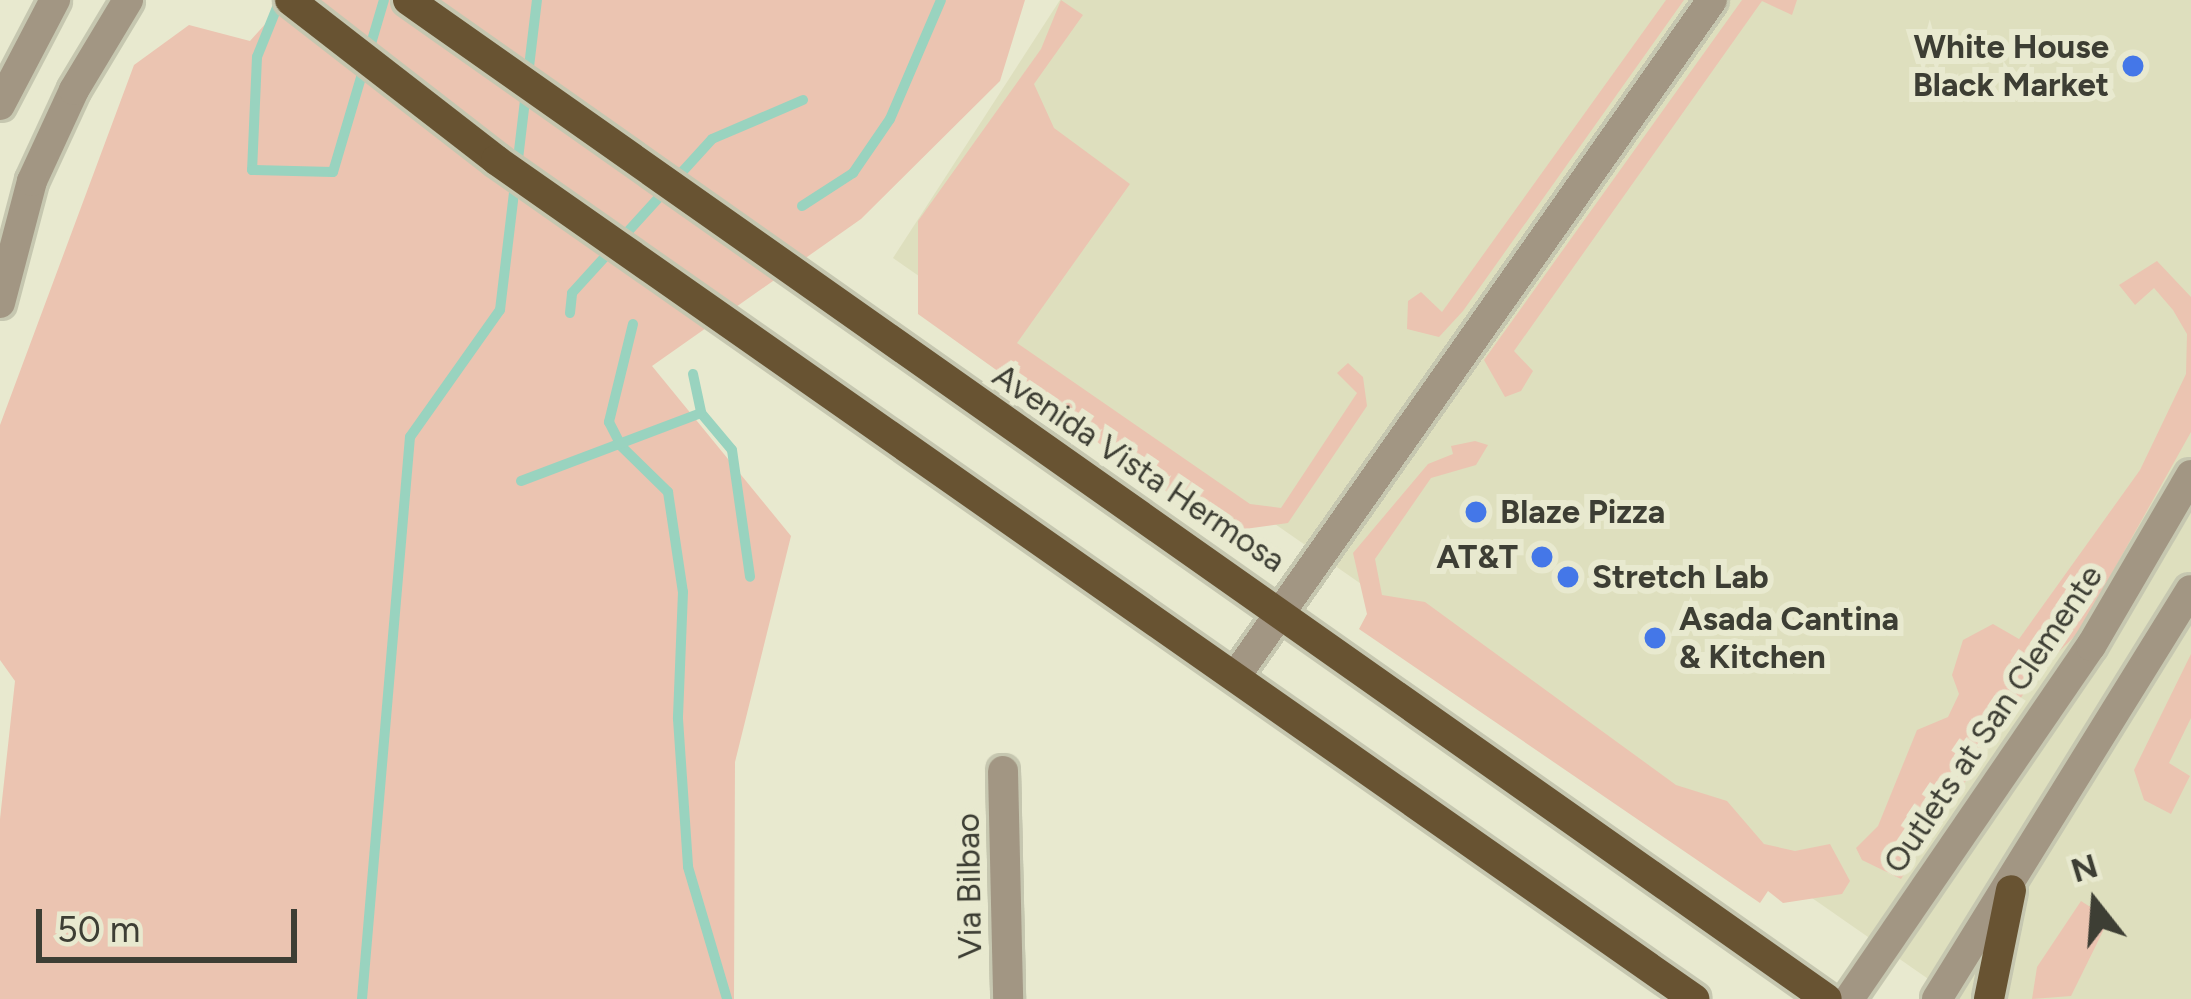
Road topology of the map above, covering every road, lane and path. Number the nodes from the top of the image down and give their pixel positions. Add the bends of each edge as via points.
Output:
1 (55, 0) edge
2 (128, 0) edge
3 (290, 0) edge
4 (408, 0) edge
5 (1712, 0) edge
6 (0, 105) edge
7 (6, 237) edge
8 (1, 290) edge
9 (2191, 475) edge
10 (2191, 590) edge
11 (1282, 609) junction
12 (1235, 677) junction
13 (1003, 771) dead end
14 (2012, 890) junction
15 (1008, 999) edge
16 (1694, 999) edge
17 (1828, 999) edge
18 (1849, 999) edge
19 (1937, 999) edge
20 (1989, 999) edge

1 - 6 street
2 - 7 street via 74,90
3 - 12 main road via 496,160
4 - 11 main road, Avenida Vista Hermosa via 806,287
5 - 11 street
7 - 8 street
9 - 18 street, Outlets at San Clemente via 2091,646
10 - 14 street
11 - 12 street
11 - 17 main road, Avenida Vista Hermosa
12 - 16 main road
13 - 15 street, Via Bilbao
14 - 19 street
14 - 20 main road

